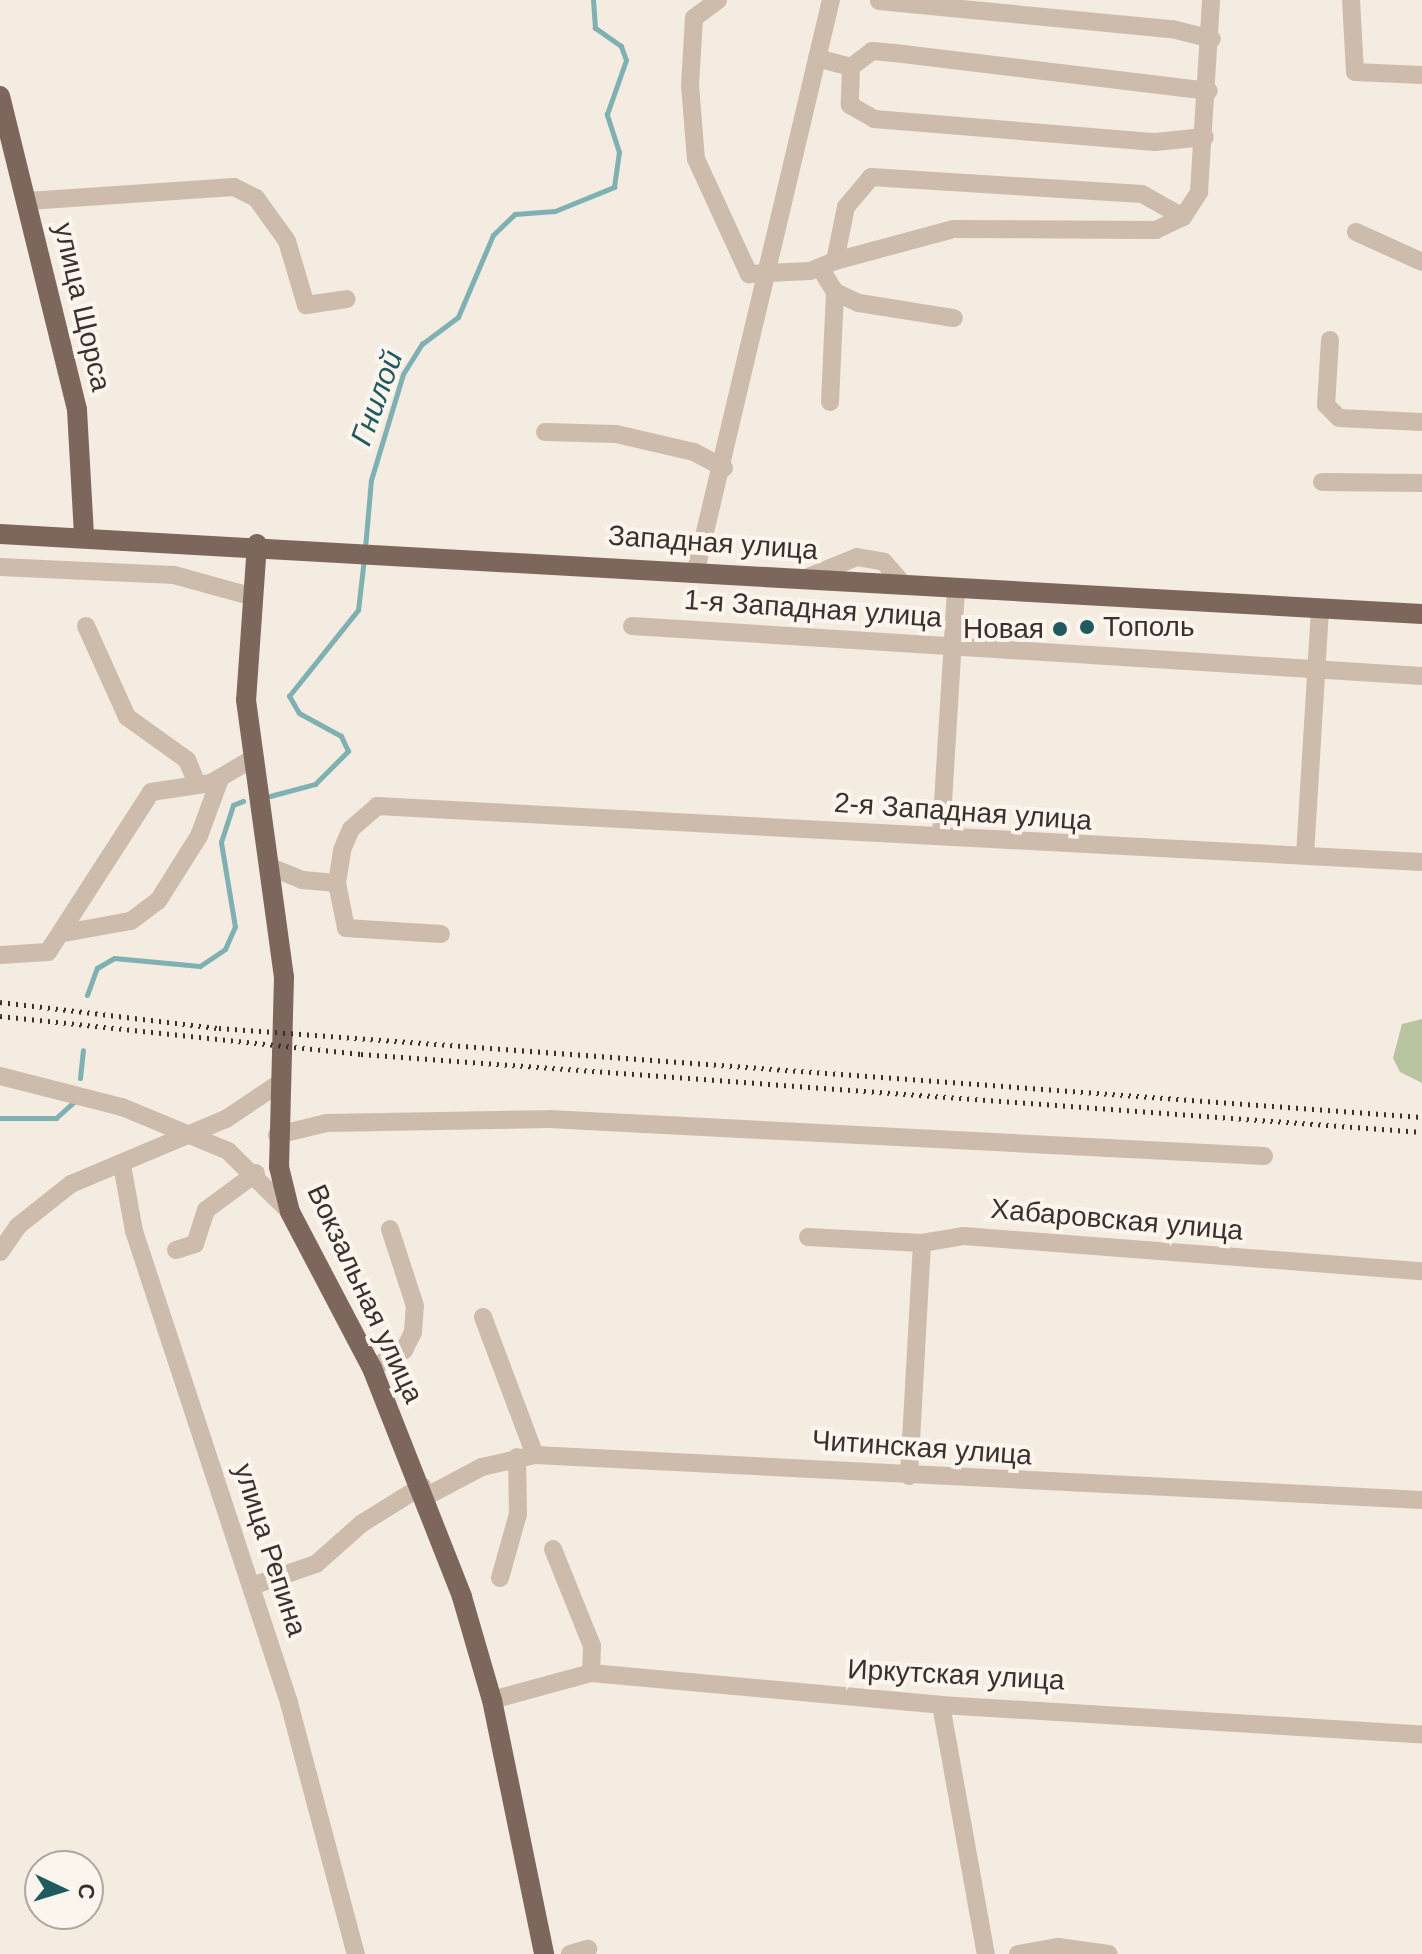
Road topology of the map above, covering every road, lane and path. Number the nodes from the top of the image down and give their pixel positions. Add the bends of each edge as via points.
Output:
1 (718, 0) edge
2 (831, 0) edge
3 (1211, 0) edge
4 (1351, 0) edge
5 (879, 1) edge
6 (1212, 39) junction
7 (817, 58) junction
8 (851, 67) junction
9 (1422, 75) edge
10 (1209, 91) junction
11 (0, 96) edge
12 (1205, 137) junction
13 (28, 201) junction
14 (1183, 217) junction
15 (1356, 232) dead end
16 (1422, 262) edge
17 (828, 265) junction
18 (765, 275) junction
19 (835, 292) junction
20 (347, 299) dead end
21 (954, 318) dead end
22 (1330, 340) dead end
23 (830, 402) dead end
24 (1422, 422) edge
25 (545, 432) dead end
26 (724, 468) junction
27 (1322, 482) dead end
28 (1422, 483) edge
29 (0, 534) edge
30 (84, 534) junction
31 (257, 544) junction
32 (0, 567) edge
33 (696, 570) junction
34 (956, 587) junction
35 (254, 597) junction
36 (1320, 608) junction
37 (1422, 614) edge
38 (86, 626) dead end
39 (632, 626) dead end
40 (952, 646) junction
41 (1317, 671) junction
42 (1422, 676) edge
43 (250, 760) junction
44 (220, 779) junction
45 (197, 783) junction
46 (941, 835) junction
47 (1305, 855) junction
48 (1422, 862) edge
49 (268, 866) junction
50 (337, 883) junction
51 (64, 933) junction
52 (441, 934) dead end
53 (0, 955) edge
54 (0, 1076) edge
55 (281, 1082) junction
56 (192, 1134) junction
57 (277, 1135) junction
58 (1264, 1156) dead end
59 (122, 1165) junction
60 (256, 1173) junction
61 (290, 1212) junction
62 (390, 1229) dead end
63 (6, 1234) edge
64 (808, 1237) dead end
65 (922, 1243) junction
66 (176, 1250) dead end
67 (0, 1252) edge
68 (1422, 1271) edge
69 (483, 1317) dead end
70 (372, 1368) junction
71 (526, 1456) junction
72 (909, 1476) junction
73 (424, 1491) junction
74 (1422, 1500) edge
75 (553, 1549) dead end
76 (500, 1578) dead end
77 (252, 1586) junction
78 (591, 1673) junction
79 (492, 1700) junction
80 (941, 1705) junction
81 (1422, 1734) edge
82 (356, 1954) edge
83 (544, 1954) edge
84 (986, 1954) edge
85 (1018, 1954) edge
86 (1109, 1954) edge

1 - 18 street via 694,18 690,85 696,159 743,267
2 - 7 street
3 - 6 street
4 - 9 street via 1349,63 1355,72
5 - 6 street via 1172,29
6 - 10 street
7 - 8 street
7 - 18 street
8 - 10 street via 872,51
8 - 12 street via 850,105 859,117 1155,142
10 - 12 street
11 - 13 main road, улица Щорса
12 - 14 street via 1199,192
13 - 20 street via 234,187 256,198 287,241 306,305
13 - 30 main road, улица Щорса via 77,410
14 - 17 street via 1156,230 954,229
14 - 17 street via 1142,194 871,177 846,207
15 - 16 street
17 - 18 street
17 - 19 street
18 - 26 street
19 - 21 street via 883,310
19 - 23 street
22 - 24 street via 1326,405 1339,418
25 - 26 street via 616,434 694,452
26 - 33 street
27 - 28 street
29 - 30 main road, Западная улица
30 - 31 main road, Западная улица
31 - 33 main road, Западная улица
31 - 35 main road, Вокзальная улица
32 - 35 street via 174,575
33 - 34 main road, Западная улица
34 - 36 main road, Западная улица
34 - 40 street
35 - 43 main road, Вокзальная улица
36 - 37 main road, Западная улица
36 - 41 street
38 - 45 street via 127,717 187,760
39 - 40 street, 1-я Западная улица
40 - 41 street, 1-я Западная улица
40 - 46 street
41 - 42 street, 1-я Западная улица
41 - 47 street
43 - 44 street
43 - 49 main road, Вокзальная улица
44 - 45 street
44 - 51 street via 199,836 158,901 131,921
45 - 51 street via 146,796
46 - 47 street, 2-я Западная улица
46 - 50 street, 2-я Западная улица via 377,806 351,829
47 - 48 street, 2-я Западная улица
49 - 50 street
49 - 55 main road, Вокзальная улица via 284,977
50 - 52 street via 346,928
51 - 53 street via 33,957
54 - 56 street via 110,1103
55 - 56 street
55 - 57 main road, Вокзальная улица
56 - 59 street
56 - 60 street
57 - 58 street via 327,1123 549,1119
57 - 61 main road, Вокзальная улица
59 - 63 street via 71,1184
59 - 77 street, улица Репина via 134,1231
60 - 61 street
60 - 66 street via 206,1210 195,1244
61 - 70 main road, Вокзальная улица
62 - 70 street via 415,1306 413,1332 404,1350
63 - 67 street
64 - 65 street, Хабаровская улица
65 - 68 street, Хабаровская улица via 964,1236 1114,1244
65 - 72 street
69 - 71 street
70 - 73 main road, Вокзальная улица
71 - 72 street, Читинская улица
71 - 73 street, Читинская улица
71 - 76 street via 518,1514
72 - 74 street, Читинская улица
73 - 77 street, Читинская улица via 361,1524 316,1564
73 - 79 main road, Вокзальная улица
75 - 78 street via 592,1646
77 - 82 street, улица Репина
78 - 79 street, Иркутская улица
78 - 80 street, Иркутская улица
79 - 83 main road, Вокзальная улица
80 - 81 street, Иркутская улица
80 - 84 street
85 - 86 street via 1058,1947

